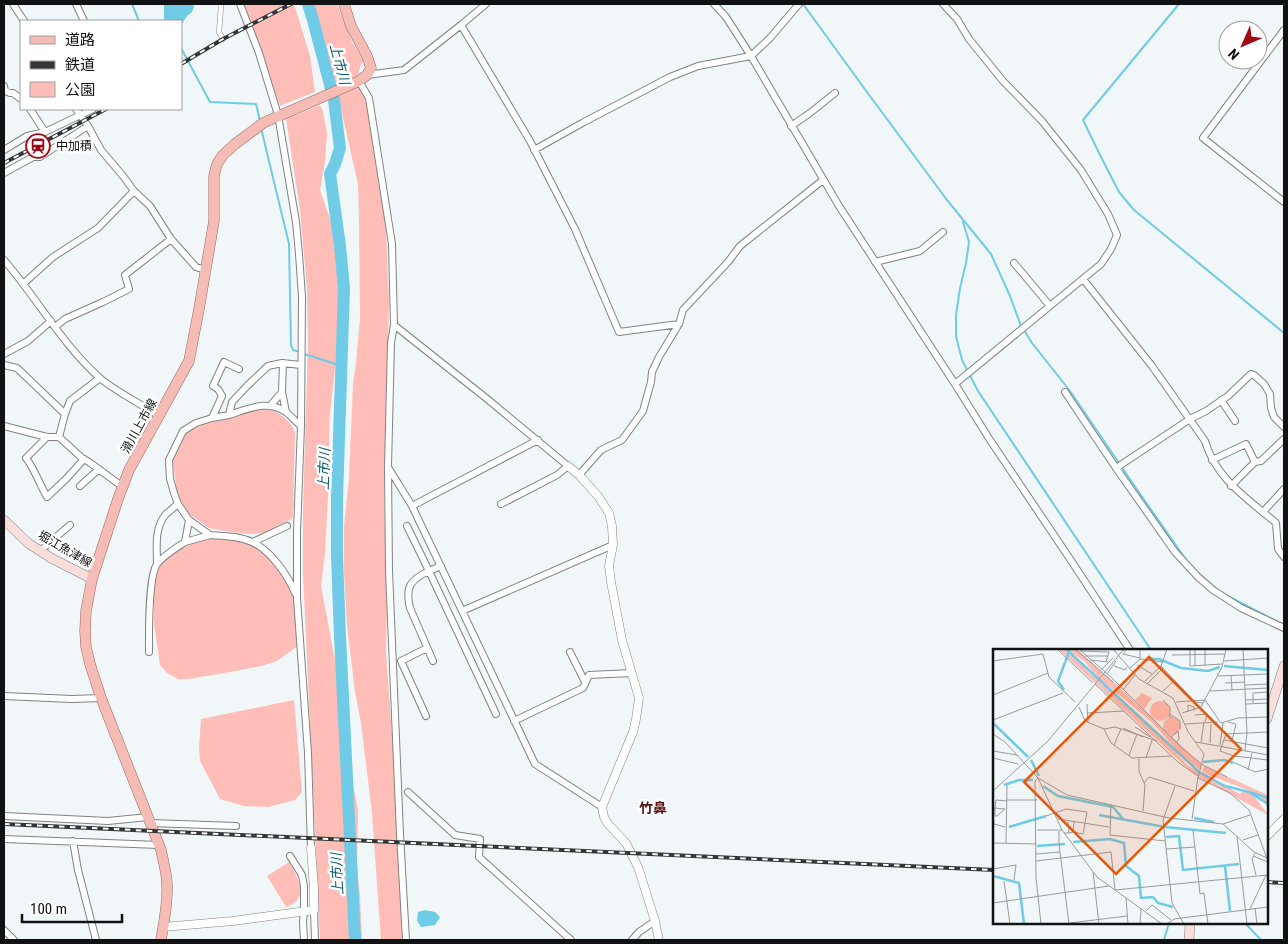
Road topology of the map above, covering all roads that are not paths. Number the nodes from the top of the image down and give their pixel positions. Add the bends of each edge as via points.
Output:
1 (13, 4) edge
2 (76, 4) edge
3 (220, 4) edge
4 (240, 4) edge
5 (344, 4) edge
6 (486, 4) edge
7 (714, 4) edge
8 (799, 4) edge
9 (943, 4) edge
10 (23, 20) edge
11 (84, 20) edge
12 (461, 25) junction
13 (1284, 30) edge
14 (223, 39) dead end
15 (751, 56) junction
16 (363, 78) junction
17 (4, 90) edge
18 (834, 93) dead end
19 (20, 98) edge
20 (31, 110) edge
21 (77, 110) edge
22 (91, 110) edge
23 (80, 115) junction
24 (278, 115) junction
25 (88, 126) junction
26 (792, 126) junction
27 (45, 132) junction
28 (4, 150) edge
29 (534, 150) junction
30 (4, 172) edge
31 (823, 180) junction
32 (134, 191) junction
33 (1284, 202) edge
34 (943, 232) dead end
35 (171, 239) junction
36 (4, 260) edge
37 (875, 262) junction
38 (1014, 263) dead end
39 (205, 270) junction
40 (1083, 279) junction
41 (23, 284) junction
42 (1050, 306) junction
43 (51, 321) junction
44 (679, 324) junction
45 (394, 325) junction
46 (55, 327) junction
47 (4, 354) edge
48 (283, 363) junction
49 (4, 365) edge
50 (301, 366) junction
51 (239, 369) dead end
52 (100, 378) junction
53 (955, 384) junction
54 (282, 392) junction
55 (1065, 392) dead end
56 (1221, 400) junction
57 (270, 406) junction
58 (286, 412) junction
59 (65, 414) junction
60 (229, 415) junction
61 (159, 416) junction
62 (212, 418) junction
63 (1190, 419) junction
64 (1235, 421) dead end
65 (4, 426) edge
66 (300, 426) junction
67 (1284, 427) edge
68 (47, 437) junction
69 (60, 437) junction
70 (1284, 439) edge
71 (538, 440) junction
72 (84, 459) junction
73 (1212, 460) junction
74 (1255, 462) junction
75 (568, 466) junction
76 (388, 467) junction
77 (1116, 468) junction
78 (99, 469) junction
79 (579, 475) junction
80 (80, 486) dead end
81 (1231, 486) junction
82 (122, 487) junction
83 (1284, 489) edge
84 (178, 504) junction
85 (500, 504) dead end
86 (412, 506) junction
87 (1263, 512) junction
88 (4, 520) edge
89 (188, 520) junction
90 (70, 525) dead end
91 (287, 526) dead end
92 (407, 526) dead end
93 (210, 535) junction
94 (185, 542) junction
95 (253, 542) junction
96 (612, 545) junction
97 (40, 550) junction
98 (1284, 557) edge
99 (157, 564) junction
100 (441, 566) junction
101 (429, 571) junction
102 (92, 579) junction
103 (297, 598) junction
104 (462, 611) junction
105 (1284, 628) edge
106 (427, 648) junction
107 (1129, 649) edge
108 (149, 652) dead end
109 (570, 652) dead end
110 (433, 662) dead end
111 (1284, 666) edge
112 (632, 673) junction
113 (585, 682) junction
114 (4, 696) edge
115 (101, 698) junction
116 (496, 714) dead end
117 (426, 716) dead end
118 (1268, 716) edge
119 (514, 721) junction
120 (408, 792) dead end
121 (602, 807) junction
122 (4, 816) edge
123 (1284, 818) edge
124 (149, 820) junction
125 (236, 826) dead end
126 (1268, 835) edge
127 (4, 839) edge
128 (73, 841) junction
129 (159, 845) junction
130 (311, 848) joint
131 (290, 856) dead end
132 (314, 910) junction
133 (304, 911) junction
134 (655, 921) junction
135 (1190, 924) edge
136 (163, 927) junction
137 (4, 930) edge
138 (14, 940) edge
139 (96, 940) edge
140 (161, 940) edge
141 (304, 940) edge
142 (315, 940) edge
143 (406, 940) edge
144 (571, 940) edge
145 (632, 940) edge
146 (659, 940) edge
147 (1189, 940) edge

1 - 10 street
2 - 11 street
3 - 14 street via 219,32
4 - 24 street
5 - 16 main road via 371,68
6 - 12 street
7 - 15 street
8 - 15 street
9 - 40 street via 1003,82 1062,145 1108,214 1117,235 1101,264
12 - 16 street via 404,70
12 - 29 street
13 - 33 street via 1203,138
15 - 26 street
15 - 29 street via 698,66 670,77
16 - 24 main road, 滑川上市線
16 - 45 street via 392,244
17 - 19 street
18 - 26 street
20 - 27 street
21 - 23 street
22 - 23 street
23 - 25 street
23 - 27 street
24 - 39 main road, 滑川上市線 via 252,130 217,164 214,220
24 - 50 street via 296,230 302,297
25 - 30 street via 40,157 33,157
25 - 32 street via 101,150
26 - 31 street
27 - 28 street via 27,136
29 - 44 street via 575,229 619,332
31 - 37 street
31 - 44 street via 740,246 683,310
32 - 35 street via 150,206
32 - 41 street via 98,228 52,257
34 - 37 street via 920,251
35 - 39 street via 196,267
35 - 46 street via 125,275 129,289 64,319
36 - 41 street
37 - 53 street
38 - 42 street
39 - 61 main road, 滑川上市線 via 189,360
40 - 42 street
40 - 63 street
41 - 43 street
42 - 53 street
43 - 46 street
43 - 47 street
44 - 79 street via 652,372 644,411 622,440 601,450
45 - 71 street
45 - 76 street
46 - 52 street
48 - 50 street
48 - 54 street
48 - 60 street via 268,366 247,386 232,402
49 - 59 street via 17,368
50 - 66 street
51 - 62 street via 224,362 213,386 222,396
52 - 59 street via 70,401
52 - 61 street
53 - 107 street
54 - 57 street
54 - 58 street
55 - 77 street
56 - 63 street
56 - 64 street
56 - 67 street via 1250,374 1254,375 1270,394 1274,417
57 - 58 street
57 - 60 street
58 - 66 street
59 - 69 street
60 - 62 street
61 - 82 main road, 滑川上市線
62 - 84 street via 183,431 169,460 170,479
63 - 73 street via 1205,441
63 - 77 street
65 - 68 street
66 - 103 street
68 - 69 street
68 - 72 street via 26,458 46,498
69 - 72 street
70 - 74 street via 1261,461
71 - 75 street
71 - 86 street
72 - 78 street
73 - 74 street via 1246,444
73 - 81 street
74 - 81 street
75 - 79 street
75 - 85 street
76 - 86 street
76 - 143 street via 388,571
77 - 105 street via 1175,552 1198,577 1241,608
78 - 80 street
78 - 82 street
79 - 96 street via 609,513
81 - 87 street
82 - 102 main road, 滑川上市線
83 - 87 street
84 - 89 street
84 - 99 street via 160,524
86 - 100 street
87 - 98 street via 1276,524 1278,549
88 - 97 main road, 堀江魚津線
89 - 93 street
89 - 94 street
90 - 97 street
91 - 95 street
92 - 101 street
93 - 94 street
93 - 95 street via 233,536
94 - 99 street
95 - 103 street via 282,568
96 - 104 street
96 - 112 street via 611,582
97 - 102 main road, 堀江魚津線
99 - 108 street via 151,580
100 - 101 street
100 - 104 street
101 - 106 street via 415,578 408,600
101 - 116 street
102 - 115 main road, 滑川上市線 via 86,611 86,647
103 - 130 street
104 - 119 street
106 - 110 street
106 - 117 street via 401,661
109 - 113 street
111 - 118 main road
112 - 113 street via 589,676
112 - 121 street via 639,698 636,719
113 - 119 street via 583,688
114 - 115 street
115 - 124 main road, 滑川上市線
119 - 121 street via 535,764
120 - 144 street via 455,835 480,839 479,857
121 - 134 street via 608,824 626,843 638,867
122 - 124 street
123 - 126 street
124 - 125 street
124 - 129 main road, 滑川上市線
127 - 128 street
128 - 129 street
128 - 139 street
129 - 136 main road, 滑川上市線 via 168,886
130 - 132 street
131 - 133 street via 302,875
132 - 133 street
132 - 142 street
133 - 136 street
133 - 141 street
134 - 145 street
134 - 146 street
135 - 147 main road
136 - 140 main road, 滑川上市線
137 - 138 street

